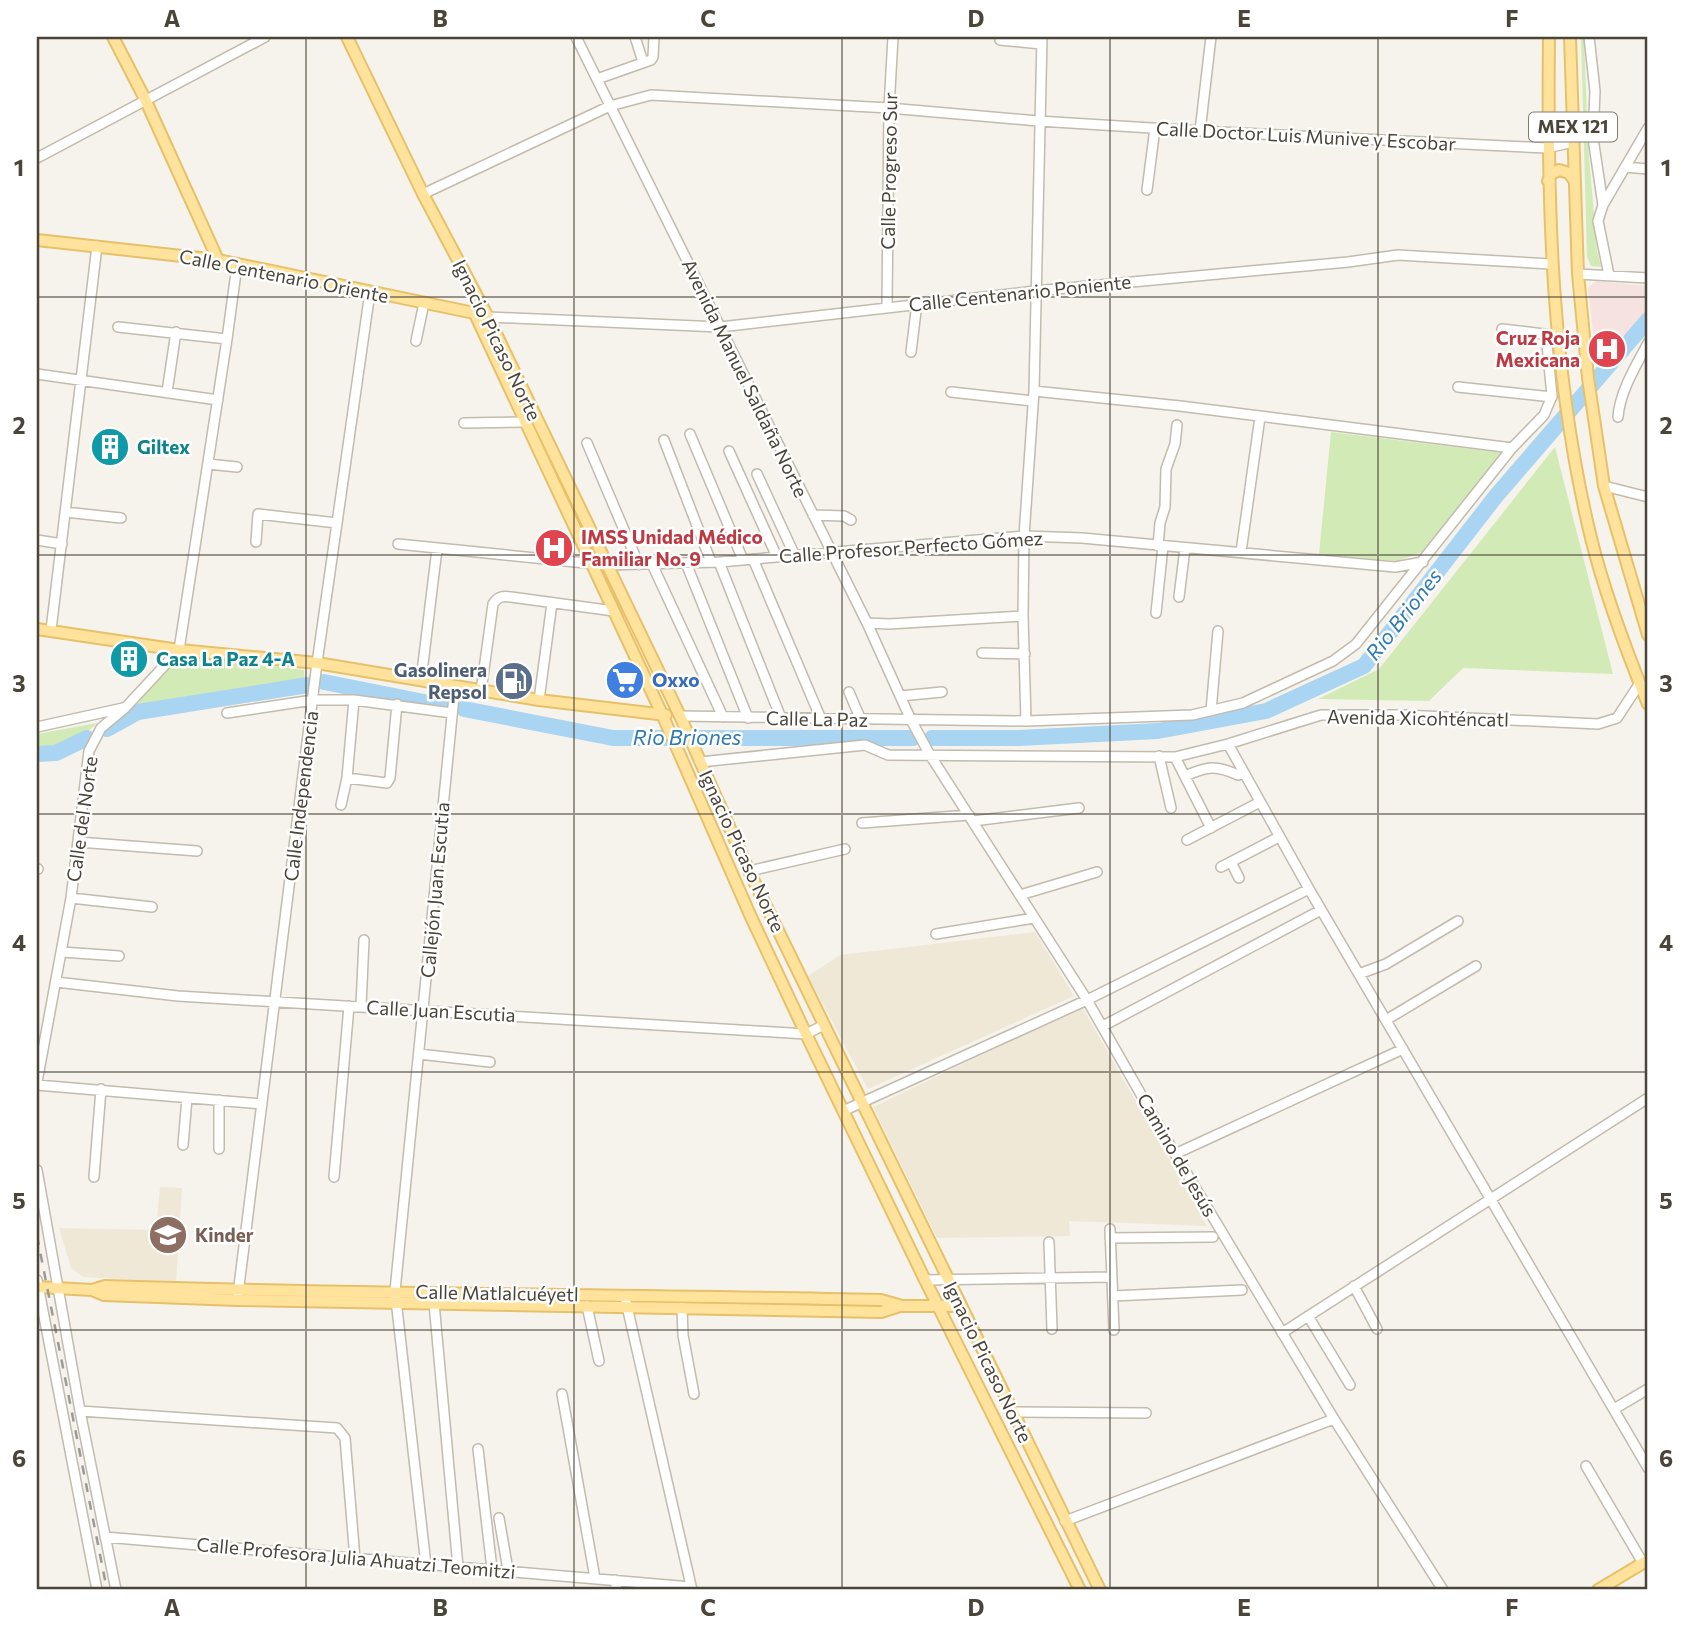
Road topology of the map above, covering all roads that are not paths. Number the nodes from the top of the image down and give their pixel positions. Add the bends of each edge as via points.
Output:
1 (113, 37) edge
2 (265, 37) edge
3 (347, 37) edge
4 (576, 37) edge
5 (635, 37) edge
6 (654, 37) edge
7 (894, 37) edge
8 (1211, 37) edge
9 (1549, 37) edge
10 (1589, 37) edge
11 (1000, 40) dead end
12 (1570, 40) edge
13 (1041, 41) edge
14 (643, 62) junction
15 (597, 79) junction
16 (145, 99) junction
17 (610, 106) junction
18 (889, 108) junction
19 (1038, 121) junction
20 (1155, 128) junction
21 (1548, 128) junction
22 (1648, 128) edge
23 (1573, 130) junction
24 (1200, 131) junction
25 (1573, 142) junction
26 (1547, 148) junction
27 (37, 158) edge
28 (1625, 167) junction
29 (1648, 169) edge
30 (1548, 181) junction
31 (1574, 183) junction
32 (1147, 190) dead end
33 (423, 194) junction
34 (1603, 205) junction
35 (37, 240) edge
36 (97, 246) junction
37 (218, 260) junction
38 (1551, 264) junction
39 (237, 265) junction
40 (1578, 274) junction
41 (1609, 275) junction
42 (1648, 278) edge
43 (1035, 291) junction
44 (370, 292) junction
45 (424, 303) junction
46 (917, 303) junction
47 (887, 306) junction
48 (475, 314) junction
49 (488, 317) junction
50 (118, 327) dead end
51 (720, 327) junction
52 (1503, 329) dead end
53 (176, 332) junction
54 (1552, 335) junction
55 (227, 339) junction
56 (416, 341) dead end
57 (1648, 343) edge
58 (911, 352) dead end
59 (37, 374) edge
60 (81, 382) junction
61 (1458, 387) dead end
62 (167, 392) junction
63 (951, 392) dead end
64 (1034, 396) junction
65 (1552, 397) junction
66 (218, 400) junction
67 (1260, 417) junction
68 (1618, 417) dead end
69 (526, 422) junction
70 (464, 423) dead end
71 (1177, 425) dead end
72 (690, 435) dead end
73 (664, 440) dead end
74 (587, 443) dead end
75 (1512, 449) junction
76 (729, 451) dead end
77 (208, 464) junction
78 (237, 467) dead end
79 (757, 474) dead end
80 (1604, 486) junction
81 (1648, 497) edge
82 (65, 512) junction
83 (813, 515) junction
84 (121, 518) dead end
85 (851, 520) dead end
86 (337, 523) junction
87 (1024, 536) junction
88 (37, 540) edge
89 (256, 542) dead end
90 (62, 544) junction
91 (398, 544) dead end
92 (1160, 546) junction
93 (1185, 548) junction
94 (437, 549) junction
95 (1241, 552) junction
96 (832, 553) junction
97 (795, 556) junction
98 (777, 557) junction
99 (753, 559) junction
100 (743, 560) junction
101 (715, 562) junction
102 (1423, 562) junction
103 (592, 563) junction
104 (686, 563) junction
105 (652, 564) junction
106 (605, 565) junction
107 (639, 565) junction
108 (1179, 597) dead end
109 (552, 603) junction
110 (614, 611) junction
111 (1156, 613) dead end
112 (1023, 616) junction
113 (867, 623) junction
114 (37, 629) edge
115 (51, 630) junction
116 (1218, 631) dead end
117 (1648, 635) edge
118 (179, 650) junction
119 (982, 653) dead end
120 (1025, 654) junction
121 (317, 663) junction
122 (421, 680) junction
123 (1640, 683) junction
124 (454, 686) junction
125 (481, 691) junction
126 (849, 692) dead end
127 (942, 692) dead end
128 (900, 696) junction
129 (313, 700) junction
130 (355, 700) junction
131 (539, 700) junction
132 (397, 704) junction
133 (1648, 704) edge
134 (125, 708) junction
135 (1211, 710) junction
136 (227, 713) dead end
137 (452, 713) junction
138 (662, 714) junction
139 (680, 716) junction
140 (723, 717) junction
141 (748, 718) junction
142 (780, 718) junction
143 (821, 719) junction
144 (861, 720) junction
145 (911, 720) junction
146 (1026, 721) junction
147 (37, 727) edge
148 (1228, 744) junction
149 (930, 755) junction
150 (1159, 756) junction
151 (698, 757) junction
152 (1175, 757) junction
153 (1244, 773) junction
154 (1185, 776) junction
155 (347, 778) junction
156 (1260, 802) junction
157 (341, 805) dead end
158 (1079, 808) dead end
159 (1171, 808) dead end
160 (971, 818) junction
161 (862, 823) dead end
162 (1212, 828) junction
163 (1279, 837) junction
164 (1187, 841) dead end
165 (78, 842) junction
166 (845, 849) dead end
167 (197, 851) dead end
168 (1231, 862) junction
169 (1221, 867) dead end
170 (749, 871) junction
171 (1097, 872) dead end
172 (1239, 878) dead end
173 (1309, 889) junction
174 (1020, 895) junction
175 (71, 898) junction
176 (152, 907) dead end
177 (1321, 910) junction
178 (1034, 918) junction
179 (1458, 921) dead end
180 (936, 934) dead end
181 (364, 940) dead end
182 (62, 952) junction
183 (118, 956) dead end
184 (1476, 966) dead end
185 (1359, 974) junction
186 (56, 982) junction
187 (1087, 999) junction
188 (275, 1000) junction
189 (349, 1006) junction
190 (361, 1006) junction
191 (424, 1010) junction
192 (1386, 1020) junction
193 (824, 1025) junction
194 (1102, 1027) junction
195 (806, 1034) junction
196 (1404, 1049) junction
197 (419, 1054) junction
198 (490, 1062) dead end
199 (37, 1084) edge
200 (101, 1089) junction
201 (187, 1098) junction
202 (1648, 1098) edge
203 (219, 1100) junction
204 (862, 1102) junction
205 (262, 1104) junction
206 (843, 1111) junction
207 (183, 1145) dead end
208 (219, 1149) dead end
209 (1175, 1154) junction
210 (37, 1170) edge
211 (94, 1177) dead end
212 (334, 1177) dead end
213 (1491, 1198) junction
214 (1213, 1237) dead end
215 (1049, 1242) dead end
216 (1110, 1277) junction
217 (1050, 1279) junction
218 (925, 1280) junction
219 (948, 1280) junction
220 (37, 1284) edge
221 (1354, 1286) junction
222 (58, 1289) junction
223 (1242, 1290) dead end
224 (238, 1295) junction
225 (1113, 1296) junction
226 (396, 1297) junction
227 (626, 1301) junction
228 (435, 1303) junction
229 (587, 1306) junction
230 (902, 1306) junction
231 (961, 1306) junction
232 (938, 1307) junction
233 (682, 1308) junction
234 (1308, 1316) junction
235 (1052, 1329) dead end
236 (1377, 1329) dead end
237 (1114, 1330) dead end
238 (1282, 1333) junction
239 (599, 1362) dead end
240 (1350, 1385) dead end
241 (1648, 1389) edge
242 (562, 1394) dead end
243 (694, 1394) dead end
244 (1614, 1409) junction
245 (80, 1411) junction
246 (1014, 1412) junction
247 (1146, 1413) dead end
248 (1334, 1419) junction
249 (478, 1449) dead end
250 (1586, 1466) dead end
251 (1648, 1468) edge
252 (499, 1518) dead end
253 (1065, 1521) junction
254 (105, 1537) junction
255 (355, 1559) junction
256 (1646, 1561) edge
257 (426, 1565) junction
258 (458, 1567) junction
259 (492, 1569) junction
260 (508, 1570) junction
261 (595, 1578) junction
262 (615, 1580) junction
263 (691, 1588) edge
264 (97, 1590) edge
265 (116, 1590) edge
266 (617, 1590) edge
267 (1080, 1590) edge
268 (1100, 1590) edge
269 (1443, 1590) edge
270 (1598, 1590) edge

1 - 16 main road
2 - 16 street
3 - 33 main road, Ignacio Picaso Norte
4 - 15 street, Avenida Manuel Saldaña Norte
5 - 14 street
6 - 14 street via 653,58
7 - 18 street, Calle Progreso Sur
8 - 24 street
9 - 21 main road, MEX 121
10 - 34 street via 1595,91 1593,138
11 - 13 street
12 - 23 main road, MEX 121
13 - 19 street
14 - 15 street
15 - 17 street, Avenida Manuel Saldaña Norte
16 - 27 street
16 - 37 main road
17 - 18 street, Calle Doctor Luis Munive y Escobar via 651,95
17 - 33 street, Calle Doctor Luis Munive y Escobar
17 - 51 street, Avenida Manuel Saldaña Norte
18 - 19 street, Calle Doctor Luis Munive y Escobar
18 - 47 street, Calle Progreso Sur
19 - 20 street, Calle Doctor Luis Munive y Escobar
19 - 43 street
20 - 24 street, Calle Doctor Luis Munive y Escobar
20 - 32 street
21 - 23 main road via 1560,138
21 - 26 main road, MEX 121
22 - 28 street
23 - 25 main road, MEX 121
24 - 26 street, Calle Doctor Luis Munive y Escobar
25 - 26 street, Calle Doctor Luis Munive y Escobar
25 - 31 main road, MEX 121
26 - 30 main road, MEX 121
28 - 29 street
28 - 34 street
30 - 31 main road via 1555,171 1562,170
30 - 38 main road, MEX 121
31 - 40 main road, MEX 121
33 - 49 main road, Ignacio Picaso Norte
34 - 41 street via 1598,221
35 - 36 main road, Calle Centenario Oriente
36 - 37 main road, Calle Centenario Oriente
36 - 60 street
37 - 39 main road, Calle Centenario Oriente
38 - 43 street, Calle Centenario Poniente via 1398,255
38 - 54 main road, MEX 121
39 - 44 main road, Calle Centenario Oriente
39 - 55 street
40 - 41 street
40 - 80 main road, MEX 121
41 - 42 street
43 - 46 street, Calle Centenario Poniente
43 - 64 street
44 - 45 main road, Calle Centenario Oriente
44 - 86 street, Calle Independencia
45 - 48 main road, Calle Centenario Oriente
45 - 56 street
46 - 47 street, Calle Centenario Poniente
46 - 58 street
47 - 51 street, Calle Centenario Poniente
48 - 49 main road, Calle Centenario Oriente
48 - 69 main road, Ignacio Picaso Norte
49 - 51 street, Calle Centenario Poniente
49 - 106 main road, Ignacio Picaso Norte
50 - 53 street
51 - 83 street, Avenida Manuel Saldaña Norte
52 - 54 street
53 - 55 street
53 - 62 street
54 - 65 street
54 - 123 main road, MEX 121 via 1594,551
55 - 66 street
57 - 68 street via 1618,407
59 - 60 street
60 - 62 street
60 - 82 street
61 - 65 street
62 - 66 street
63 - 64 street
64 - 67 street
64 - 87 street
65 - 75 street, Calle La Paz via 1541,419
66 - 77 street
67 - 75 street
67 - 95 street
69 - 70 street
69 - 103 main road, Ignacio Picaso Norte
71 - 92 street via 1166,469
72 - 100 street
73 - 101 street
74 - 107 street
75 - 102 street, Calle La Paz
76 - 98 street
77 - 78 street
77 - 118 street
79 - 97 street
80 - 81 street
80 - 117 main road, MEX 121
82 - 84 street
82 - 90 street
83 - 85 street
83 - 96 street, Avenida Manuel Saldaña Norte
86 - 89 street via 258,514
86 - 121 street, Calle Independencia
87 - 92 street, Calle Profesor Perfecto Gómez
87 - 96 street, Calle Profesor Perfecto Gómez
87 - 112 street
88 - 90 street
90 - 115 street
91 - 94 street, Calle Profesor Perfecto Gómez
92 - 93 street, Calle Profesor Perfecto Gómez
92 - 111 street
93 - 95 street, Calle Profesor Perfecto Gómez
93 - 108 street
94 - 103 street, Calle Profesor Perfecto Gómez
94 - 122 street
95 - 102 street, Calle Profesor Perfecto Gómez via 1395,567
96 - 97 street, Calle Profesor Perfecto Gómez
96 - 113 street, Avenida Manuel Saldaña Norte
97 - 98 street, Calle Profesor Perfecto Gómez
98 - 99 street, Calle Profesor Perfecto Gómez
99 - 100 street, Calle Profesor Perfecto Gómez
99 - 143 street
100 - 101 street, Calle Profesor Perfecto Gómez
101 - 104 street, Calle Profesor Perfecto Gómez
101 - 142 street
102 - 135 street, Calle La Paz via 1356,644 1333,661 1243,703
103 - 106 street, Calle Profesor Perfecto Gómez
103 - 110 main road, Ignacio Picaso Norte
104 - 105 street, Calle Profesor Perfecto Gómez
104 - 141 street
105 - 107 street, Calle Profesor Perfecto Gómez
105 - 140 street
106 - 107 street, Calle Profesor Perfecto Gómez
106 - 139 main road, Ignacio Picaso Norte
109 - 110 street
109 - 125 street via 495,599
109 - 131 street
110 - 138 main road, Ignacio Picaso Norte
112 - 113 street
112 - 120 street
113 - 128 street, Avenida Manuel Saldaña Norte
114 - 115 main road, Calle La Paz
115 - 118 main road, Calle La Paz
116 - 135 street
118 - 121 main road, Calle La Paz
118 - 134 street, Calle del Norte
119 - 120 street
120 - 146 street
121 - 122 main road, Calle La Paz
121 - 129 street, Calle Independencia
122 - 124 main road, Calle La Paz
123 - 133 main road, MEX 121
123 - 148 street, Avenida Xicohténcatl via 1617,718 1598,724 1321,715
124 - 125 main road, Calle La Paz
124 - 137 street, Callejón Juan Escutia
125 - 131 main road, Calle La Paz
126 - 144 street
127 - 128 street
128 - 145 street, Avenida Manuel Saldaña Norte
129 - 130 street
129 - 136 street
129 - 188 street, Calle Independencia
130 - 132 street
130 - 155 street
131 - 138 main road, Calle La Paz
132 - 137 street
132 - 155 street via 387,783
134 - 147 street
134 - 165 street, Calle del Norte via 101,728 89,751
135 - 146 street, Calle La Paz via 1192,715
137 - 191 street, Callejón Juan Escutia
138 - 139 main road, Calle La Paz
138 - 195 main road, Ignacio Picaso Norte
139 - 140 street, Calle La Paz
139 - 151 main road, Ignacio Picaso Norte
140 - 141 street, Calle La Paz
141 - 142 street, Calle La Paz
142 - 143 street, Calle La Paz
143 - 144 street, Calle La Paz
144 - 145 street, Calle La Paz
145 - 146 street, Calle La Paz
145 - 149 street, Camino de Jesús
148 - 152 street, Avenida Xicohténcatl
148 - 153 street
149 - 150 street, Avenida Xicohténcatl
149 - 151 street, Avenida Xicohténcatl via 888,755 865,744
149 - 160 street, Camino de Jesús
150 - 152 street, Avenida Xicohténcatl
150 - 159 street
151 - 170 main road, Ignacio Picaso Norte
152 - 154 street
153 - 154 street via 1212,767
153 - 156 street
154 - 162 street
155 - 157 street
156 - 162 street
156 - 163 street
158 - 160 street
160 - 161 street
160 - 174 street, Camino de Jesús
162 - 164 street
163 - 168 street
163 - 173 street
165 - 167 street
165 - 175 street, Calle del Norte
166 - 170 street
168 - 169 street
168 - 172 street
170 - 193 main road, Ignacio Picaso Norte
171 - 174 street
173 - 177 street
173 - 187 street
174 - 178 street, Camino de Jesús
175 - 176 street
175 - 182 street, Calle del Norte
177 - 185 street
177 - 194 street
178 - 180 street
178 - 187 street, Camino de Jesús
179 - 185 street
181 - 190 street
182 - 183 street
182 - 186 street, Calle del Norte
184 - 192 street
185 - 192 street
186 - 188 street, Calle Juan Escutia via 178,996
186 - 199 street, Calle del Norte
187 - 194 street, Camino de Jesús
187 - 204 street
188 - 189 street, Calle Juan Escutia
188 - 205 street, Calle Independencia
189 - 190 street, Calle Juan Escutia
189 - 212 street
190 - 191 street, Calle Juan Escutia
191 - 195 street, Calle Juan Escutia
191 - 197 street, Callejón Juan Escutia
192 - 196 street
193 - 195 street
193 - 204 main road, Ignacio Picaso Norte
194 - 209 street, Camino de Jesús
195 - 206 main road, Ignacio Picaso Norte
196 - 209 street
196 - 213 street
197 - 198 street
197 - 226 street, Callejón Juan Escutia
199 - 200 street
200 - 201 street
200 - 211 street
201 - 203 street
201 - 207 street
202 - 213 street
203 - 205 street
203 - 208 street
204 - 206 street
204 - 219 main road, Ignacio Picaso Norte
205 - 224 street, Calle Independencia
206 - 218 main road, Ignacio Picaso Norte
209 - 238 street, Camino de Jesús
210 - 222 street
213 - 221 street
213 - 244 street
214 - 216 street via 1110,1233
215 - 217 street
216 - 217 street
216 - 225 street
217 - 219 street
217 - 235 street
218 - 219 street
218 - 232 main road, Ignacio Picaso Norte
219 - 231 main road, Ignacio Picaso Norte
220 - 222 main road, Calle Matlalcuéyetl
220 - 264 street
221 - 234 street
221 - 236 street
222 - 224 main road, Calle Matlalcuéyetl via 104,1295
222 - 245 street
223 - 225 street
224 - 226 main road, Calle Matlalcuéyetl
225 - 237 street
226 - 227 main road, Calle Matlalcuéyetl
226 - 228 main road, Calle Matlalcuéyetl
226 - 257 street, Callejón Juan Escutia
227 - 229 main road, Calle Matlalcuéyetl
227 - 230 main road, Calle Matlalcuéyetl via 881,1300
227 - 233 main road, Calle Matlalcuéyetl
227 - 263 street
228 - 229 main road, Calle Matlalcuéyetl
228 - 258 street
229 - 239 street
230 - 232 main road, Calle Matlalcuéyetl
230 - 233 main road, Calle Matlalcuéyetl via 881,1312
231 - 232 main road, Calle Matlalcuéyetl
231 - 246 main road, Ignacio Picaso Norte
232 - 267 main road, Ignacio Picaso Norte
233 - 243 street
234 - 238 street
234 - 240 street
238 - 248 street, Camino de Jesús
241 - 244 street
242 - 261 street
244 - 251 street
245 - 254 street
245 - 255 street via 337,1428 345,1438
246 - 247 street
246 - 253 main road, Ignacio Picaso Norte
248 - 253 street
248 - 269 street, Camino de Jesús
249 - 259 street
250 - 256 street
252 - 260 street
253 - 268 main road, Ignacio Picaso Norte
254 - 255 street, Calle Profesora Julia Ahuatzi Teomitzi
254 - 265 street
255 - 257 street, Calle Profesora Julia Ahuatzi Teomitzi
256 - 270 main road
257 - 258 street, Calle Profesora Julia Ahuatzi Teomitzi
258 - 259 street, Calle Profesora Julia Ahuatzi Teomitzi
259 - 260 street, Calle Profesora Julia Ahuatzi Teomitzi
260 - 261 street, Calle Profesora Julia Ahuatzi Teomitzi
261 - 262 street, Calle Profesora Julia Ahuatzi Teomitzi
262 - 263 street, Calle Profesora Julia Ahuatzi Teomitzi
262 - 266 street

